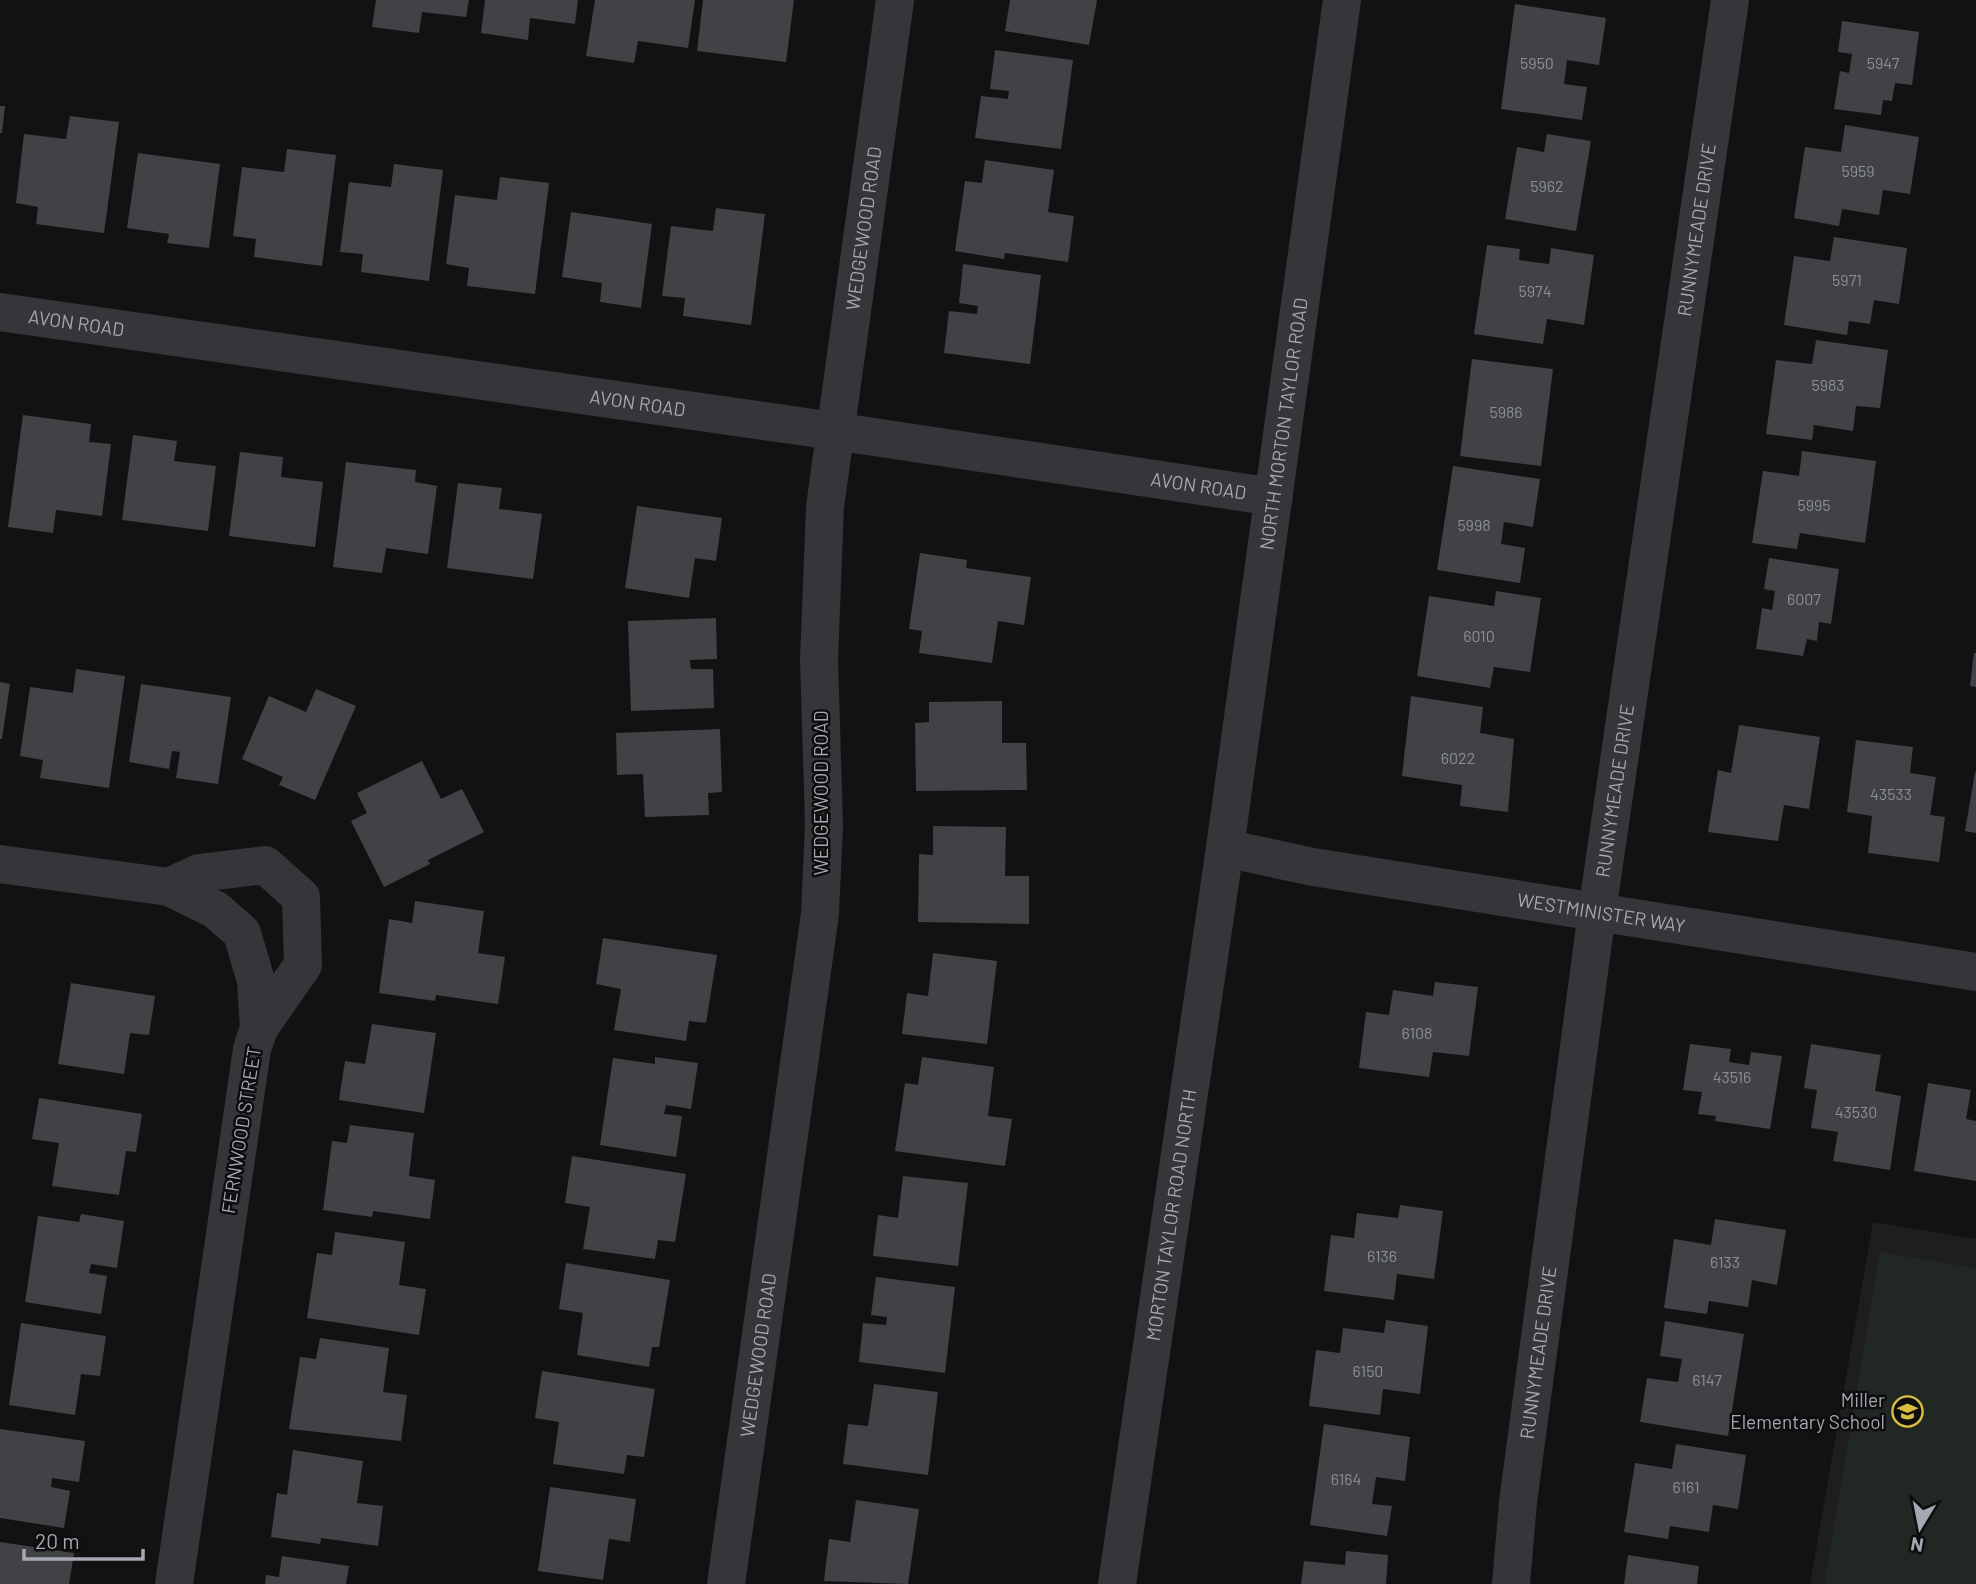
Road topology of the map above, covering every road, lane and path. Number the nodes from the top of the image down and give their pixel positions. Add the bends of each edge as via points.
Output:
1 (895, 0) edge
2 (1342, 0) edge
3 (1730, 0) edge
4 (0, 312) edge
5 (834, 431) junction
6 (1274, 497) junction
7 (1225, 848) junction
8 (0, 864) edge
9 (169, 887) junction
10 (1597, 912) junction
11 (1976, 971) edge
12 (260, 1028) junction
13 (174, 1584) edge
14 (726, 1584) edge
15 (1117, 1584) edge
16 (1511, 1584) edge

1 - 5 street, WEDGEWOOD ROAD
2 - 6 street, NORTH MORTON TAYLOR ROAD
3 - 10 street, RUNNYMEADE DRIVE
4 - 5 street, AVON ROAD
5 - 6 street, AVON ROAD
5 - 14 street, WEDGEWOOD ROAD via 820,583 824,825 820,914
6 - 7 street, NORTH MORTON TAYLOR ROAD
7 - 10 street, WESTMINISTER WAY via 1313,867
7 - 15 street, MORTON TAYLOR ROAD NORTH
8 - 9 street, FERNWOOD STREET
9 - 12 street, FERNWOOD STREET via 216,910 242,933 256,981
9 - 12 street via 199,873 265,865 301,897 303,965
10 - 11 street, WESTMINISTER WAY
10 - 16 street, RUNNYMEADE DRIVE
12 - 13 street, FERNWOOD STREET via 252,1049

